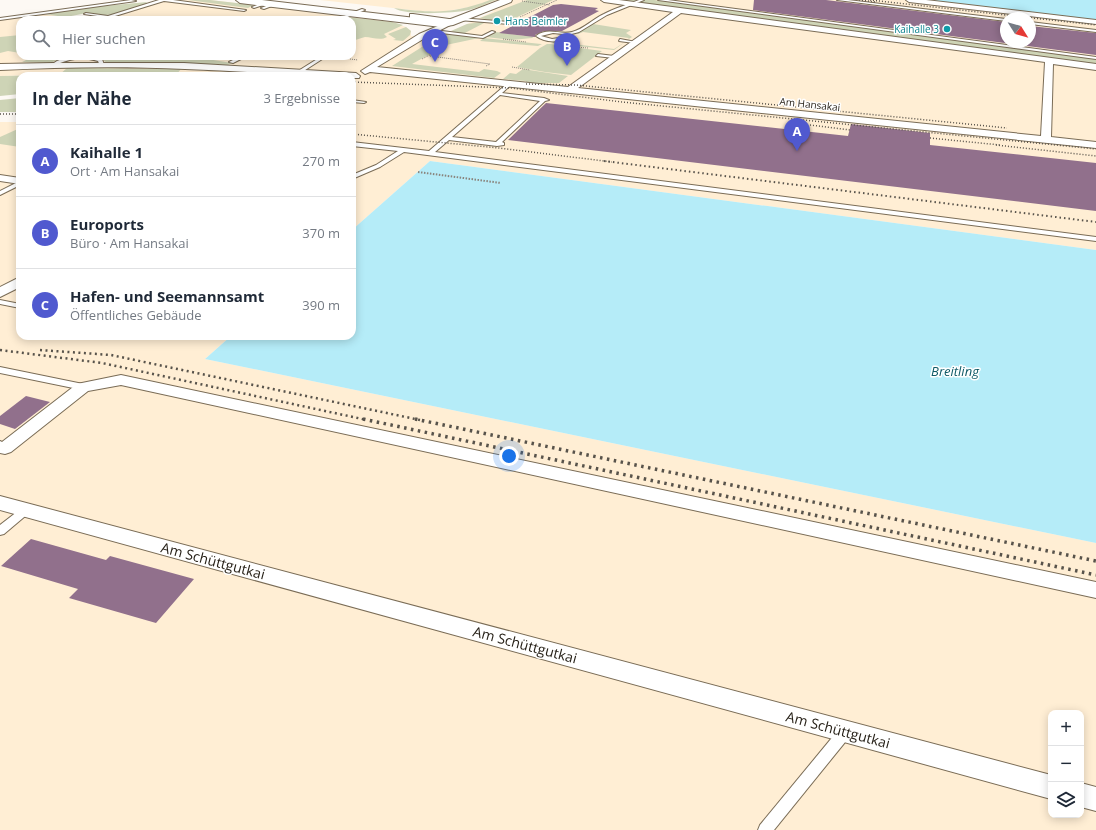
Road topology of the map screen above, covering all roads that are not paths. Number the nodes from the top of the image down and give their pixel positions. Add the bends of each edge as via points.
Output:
1 (119, 0) edge
2 (131, 0) edge
3 (163, 0) edge
4 (240, 0) edge
5 (508, 0) edge
6 (604, 0) edge
7 (642, 0) edge
8 (660, 0) edge
9 (839, 0) edge
10 (909, 0) edge
11 (274, 3) edge
12 (634, 4) junction
13 (254, 7) dead end
14 (244, 10) dead end
15 (362, 10) junction
16 (680, 10) junction
17 (479, 11) junction
18 (86, 14) dead end
19 (352, 14) junction
20 (22, 16) edge
21 (112, 16) joint
22 (347, 16) edge
23 (413, 16) junction
24 (16, 17) edge
25 (0, 19) edge
26 (395, 19) junction
27 (460, 19) junction
28 (1000, 19) edge
29 (1096, 22) edge
30 (450, 23) junction
31 (509, 23) road end
32 (1036, 24) edge
33 (434, 31) junction
34 (1096, 31) edge
35 (493, 32) dead end
36 (567, 34) junction
37 (422, 36) junction
38 (620, 40) dead end
39 (634, 42) junction
40 (598, 55) dead end
41 (614, 57) junction
42 (1096, 58) edge
43 (236, 60) edge
44 (318, 60) edge
45 (1049, 60) junction
46 (231, 62) dead end
47 (0, 67) edge
48 (1096, 67) edge
49 (368, 69) junction
50 (281, 72) edge
51 (299, 72) edge
52 (356, 77) edge
53 (511, 83) junction
54 (570, 90) junction
55 (500, 94) junction
56 (356, 101) edge
57 (364, 102) dead end
58 (448, 138) junction
59 (1046, 140) junction
60 (356, 144) edge
61 (1096, 145) edge
62 (403, 150) junction
63 (430, 153) junction
64 (356, 175) edge
65 (0, 178) edge
66 (16, 181) edge
67 (16, 184) edge
68 (0, 193) edge
69 (1096, 239) edge
70 (16, 283) edge
71 (0, 293) edge
72 (0, 302) edge
73 (16, 305) edge
74 (0, 370) edge
75 (83, 387) junction
76 (2, 449) edge
77 (0, 503) edge
78 (26, 510) junction
79 (0, 531) edge
80 (1096, 590) edge
81 (846, 732) junction
82 (1048, 786) edge
83 (1084, 796) edge
84 (1096, 799) edge
85 (765, 830) edge

1 - 2 lane via 92,4
2 - 20 lane via 134,1
3 - 14 lane
3 - 21 lane
4 - 11 street
5 - 17 street
6 - 12 street
7 - 12 lane
8 - 42 lane
9 - 28 lane
10 - 29 street
11 - 13 lane
11 - 15 street
11 - 19 street
12 - 16 street
12 - 36 lane via 606,14 576,33
15 - 19 lane
15 - 23 street
16 - 39 street
16 - 45 street
17 - 23 street
17 - 27 street
18 - 21 lane
19 - 22 lane
19 - 26 street
23 - 30 street
24 - 25 lane
26 - 30 street via 433,24
26 - 37 street via 416,26 422,30
27 - 30 street
27 - 31 lane
30 - 33 street
32 - 34 lane
33 - 35 lane via 482,38
33 - 37 street
36 - 36 lane via 566,38 555,40 542,39 538,36 548,32
37 - 49 street
38 - 39 lane
39 - 41 street
40 - 41 lane
41 - 54 street
43 - 46 lane
44 - 51 lane
45 - 48 street
45 - 59 street
47 - 50 street via 187,66
49 - 52 street
49 - 53 street, Am Hansakai
53 - 54 street, Am Hansakai
53 - 55 lane
54 - 59 street, Am Hansakai
55 - 58 lane
55 - 58 lane via 546,100 500,144
56 - 57 lane
58 - 63 lane
59 - 61 street, Am Hansakai
60 - 62 lane
62 - 63 lane
62 - 64 lane via 378,166
63 - 69 lane
65 - 66 street
67 - 68 lane
70 - 71 street
72 - 73 lane
74 - 75 lane
75 - 76 street
75 - 80 street via 121,380
77 - 78 street, Am Schüttgutkai
78 - 79 lane
78 - 81 street, Am Schüttgutkai
81 - 82 street, Am Schüttgutkai
81 - 85 lane
83 - 84 street

